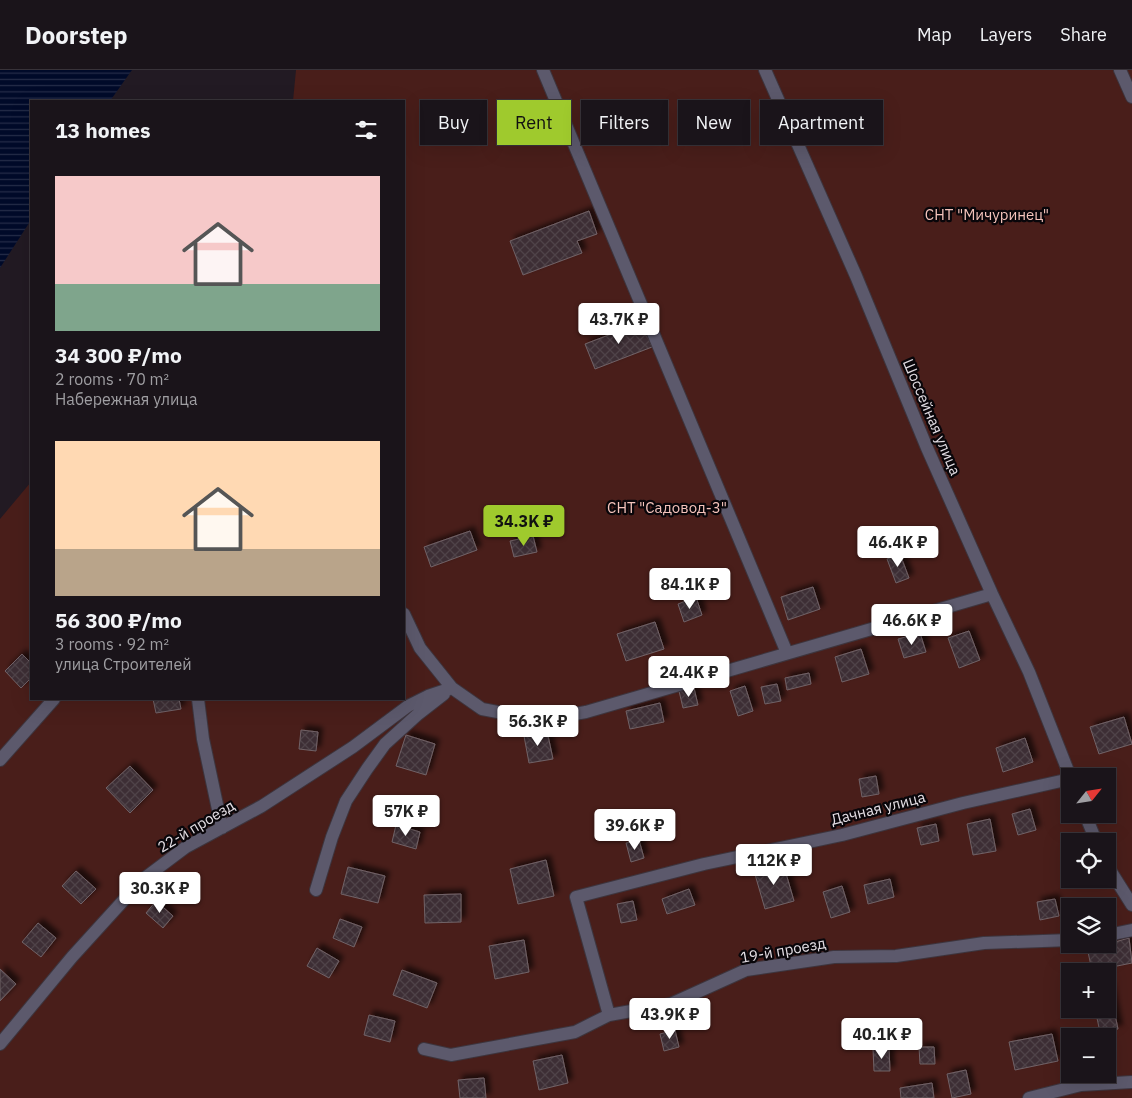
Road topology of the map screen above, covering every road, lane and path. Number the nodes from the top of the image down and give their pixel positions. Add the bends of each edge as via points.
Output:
1 (543, 70) edge
2 (764, 70) edge
3 (1120, 70) edge
4 (1132, 97) edge
5 (992, 594) junction
6 (405, 616) edge
7 (787, 653) junction
8 (452, 688) junction
9 (53, 700) edge
10 (198, 700) edge
11 (0, 760) edge
12 (1066, 768) edge
13 (1061, 780) edge
14 (222, 828) junction
15 (1116, 880) edge
16 (316, 890) dead end
17 (1132, 905) edge
18 (1132, 930) edge
19 (1116, 933) edge
20 (1061, 940) edge
21 (609, 1015) junction
22 (0, 1044) edge
23 (424, 1050) dead end
24 (1132, 1082) edge
25 (1029, 1098) edge

1 - 7 street
2 - 5 street, Шоссейная улица
3 - 4 street
5 - 7 street
5 - 12 street, Шоссейная улица via 1029,672
6 - 8 street via 420,648
7 - 8 street via 586,712 540,720 482,709
8 - 14 street, 22-й проезд via 408,706 337,758
8 - 16 street via 385,744 367,769 346,801
9 - 11 street
10 - 14 street
13 - 21 street, Дачная улица via 842,835 704,864 576,898
14 - 22 street, 22-й проезд via 186,847 142,880 72,957
15 - 17 street
18 - 19 street
20 - 21 street, 19-й проезд via 984,943 896,956 834,957 746,970 671,1004
21 - 23 street, 19-й проезд via 575,1032 544,1039 451,1055
24 - 25 street via 1081,1085

